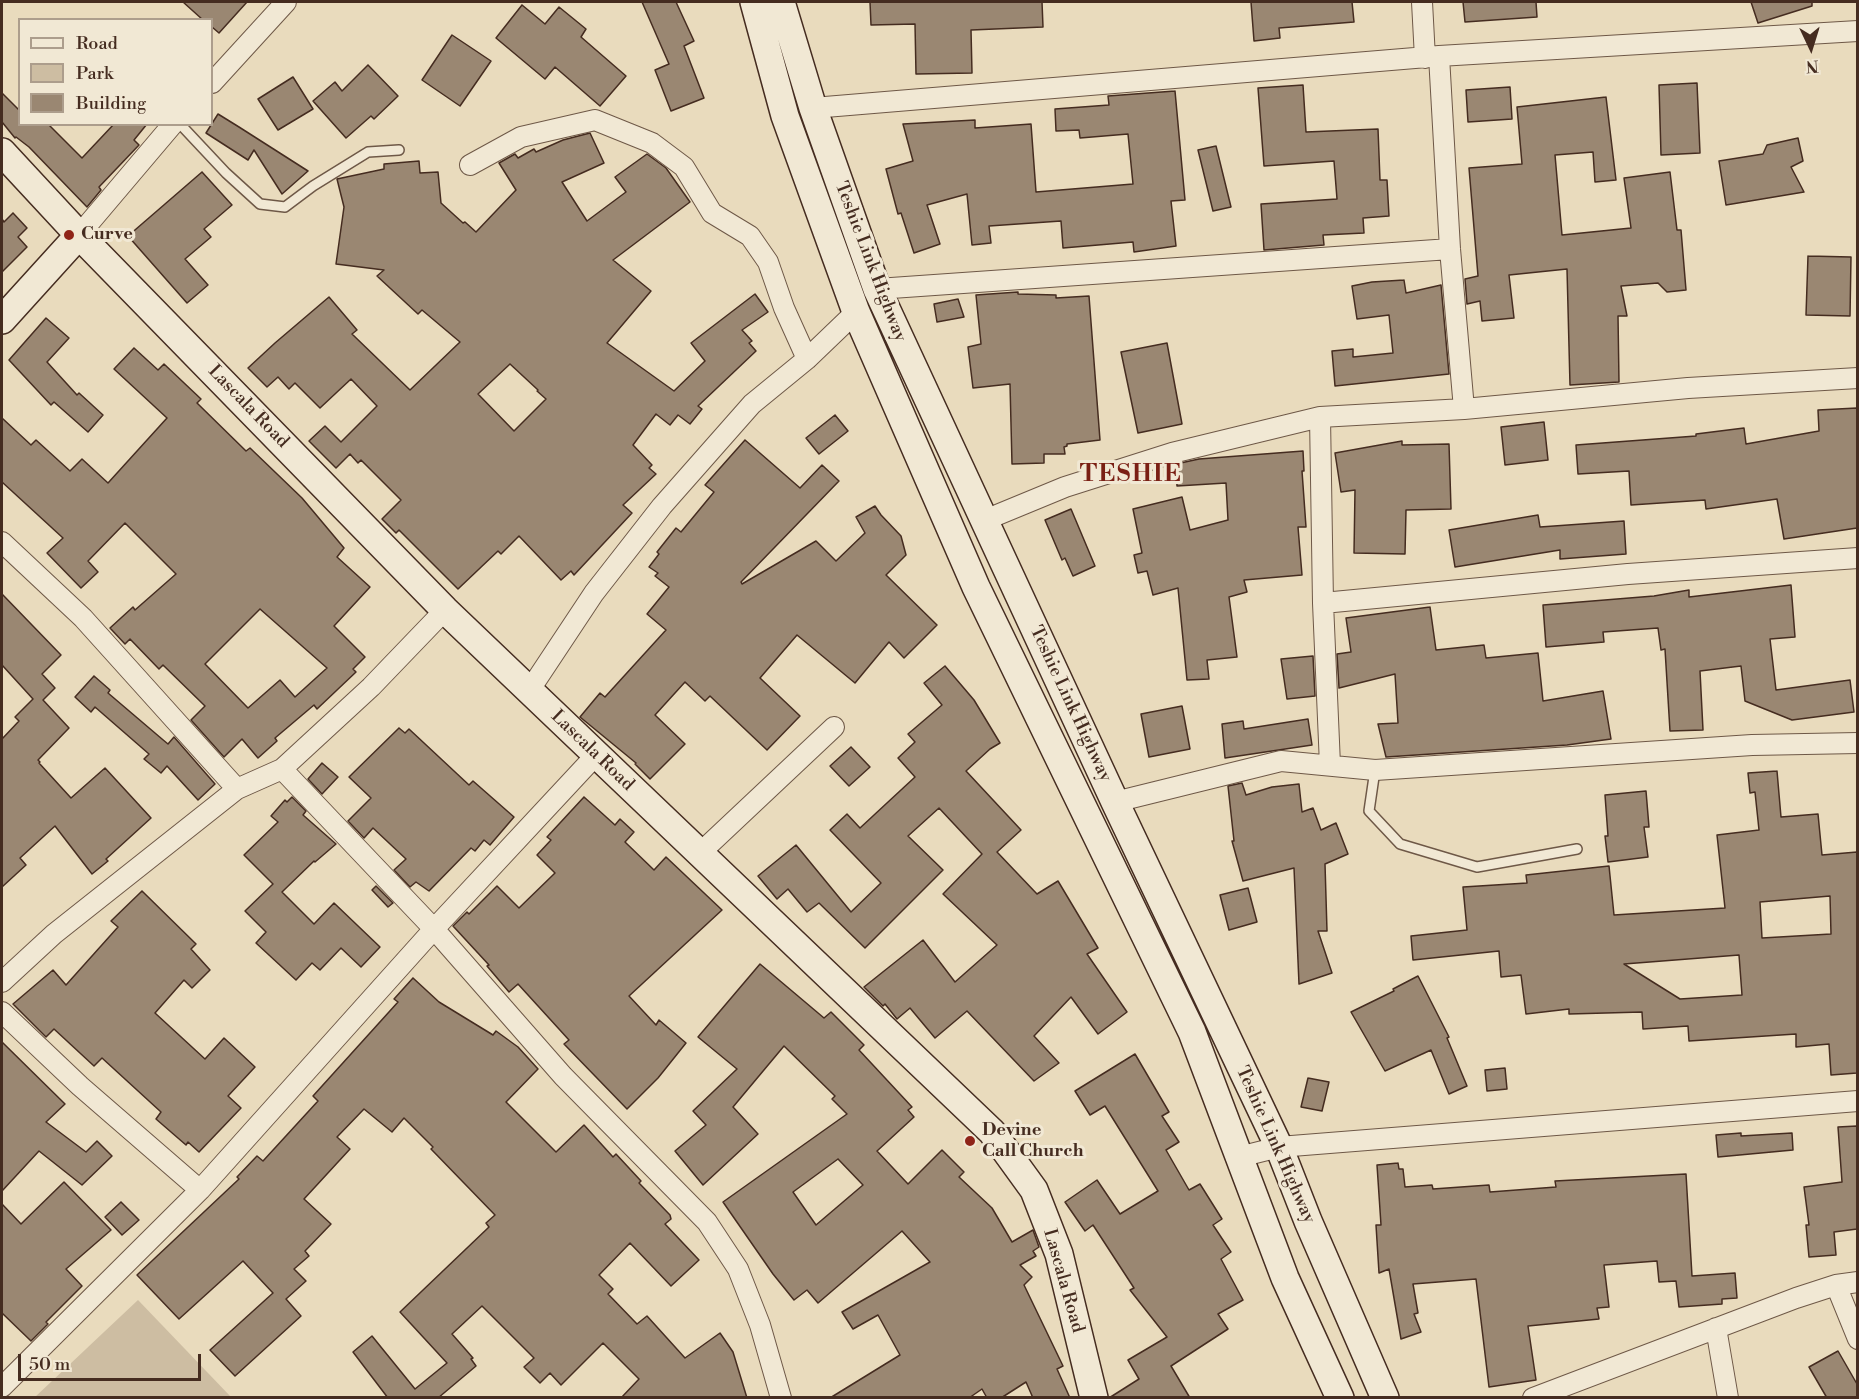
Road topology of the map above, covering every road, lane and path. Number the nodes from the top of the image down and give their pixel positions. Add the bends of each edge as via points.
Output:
1 (286, 2) edge
2 (754, 2) edge
3 (781, 2) edge
4 (1422, 2) edge
5 (1857, 31) edge
6 (1432, 57) junction
7 (213, 82) edge
8 (813, 108) junction
9 (172, 126) edge
10 (182, 126) edge
11 (399, 150) dead end
12 (2, 152) edge
13 (470, 165) dead end
14 (79, 235) junction
15 (1450, 249) junction
16 (877, 289) junction
17 (856, 312) junction
18 (2, 321) edge
19 (807, 359) junction
20 (1857, 378) edge
21 (1464, 410) junction
22 (1320, 417) junction
23 (985, 519) junction
24 (2, 542) edge
25 (1857, 558) edge
26 (1323, 603) junction
27 (446, 610) junction
28 (529, 691) junction
29 (834, 727) dead end
30 (1857, 743) edge
31 (596, 755) junction
32 (1330, 765) junction
33 (282, 769) junction
34 (1375, 770) junction
35 (237, 789) junction
36 (1115, 802) junction
37 (1577, 849) dead end
38 (699, 854) junction
39 (434, 929) junction
40 (2, 982) edge
41 (2, 1012) edge
42 (1857, 1101) edge
43 (1279, 1147) junction
44 (1239, 1156) junction
45 (200, 1190) junction
46 (1857, 1282) edge
47 (1836, 1285) junction
48 (1716, 1328) junction
49 (1857, 1339) edge
50 (6, 1374) edge
51 (781, 1398) edge
52 (1094, 1398) edge
53 (1340, 1398) edge
54 (1384, 1398) edge
55 (1533, 1398) edge
56 (1728, 1398) edge

1 - 7 street
2 - 17 main road, Teshie Link Highway via 785,116
3 - 8 main road, Teshie Link Highway
4 - 6 street
5 - 6 street
6 - 8 street
6 - 15 street
8 - 16 main road, Teshie Link Highway
9 - 14 street
10 - 11 lane via 260,204 285,207 368,152
12 - 14 main road, Lascala Road
13 - 19 street via 521,137 595,120 652,143 684,167 712,213 750,236 768,262
14 - 18 main road
14 - 27 main road, Lascala Road
15 - 16 street
15 - 21 street
16 - 23 main road, Teshie Link Highway
17 - 19 street
17 - 44 main road, Teshie Link Highway via 976,587 1192,1032
19 - 28 street via 752,404 662,506 594,593
20 - 21 street via 1688,388
21 - 22 street
22 - 23 street via 1172,453 1065,487
22 - 26 street
23 - 36 main road, Teshie Link Highway
24 - 35 street via 82,618
25 - 26 street via 1628,574
26 - 32 street
27 - 28 main road, Lascala Road
27 - 33 street via 371,687
28 - 31 main road, Lascala Road
29 - 38 street
30 - 34 street via 1752,745
31 - 38 main road, Lascala Road
31 - 39 street
32 - 34 street
32 - 36 street via 1281,761
33 - 35 street
33 - 39 street
34 - 37 lane via 1369,811 1400,844 1477,867
35 - 40 street via 54,934
36 - 43 main road, Teshie Link Highway
38 - 52 main road, Lascala Road via 992,1132 1034,1190 1059,1254
39 - 45 street
39 - 51 street via 563,1076 707,1222 738,1269 760,1325
41 - 45 street
42 - 43 street
43 - 44 street
43 - 54 main road, Teshie Link Highway
44 - 53 main road, Teshie Link Highway via 1286,1278
45 - 50 street
46 - 47 street
47 - 48 street
47 - 49 street
48 - 55 street
48 - 56 street

